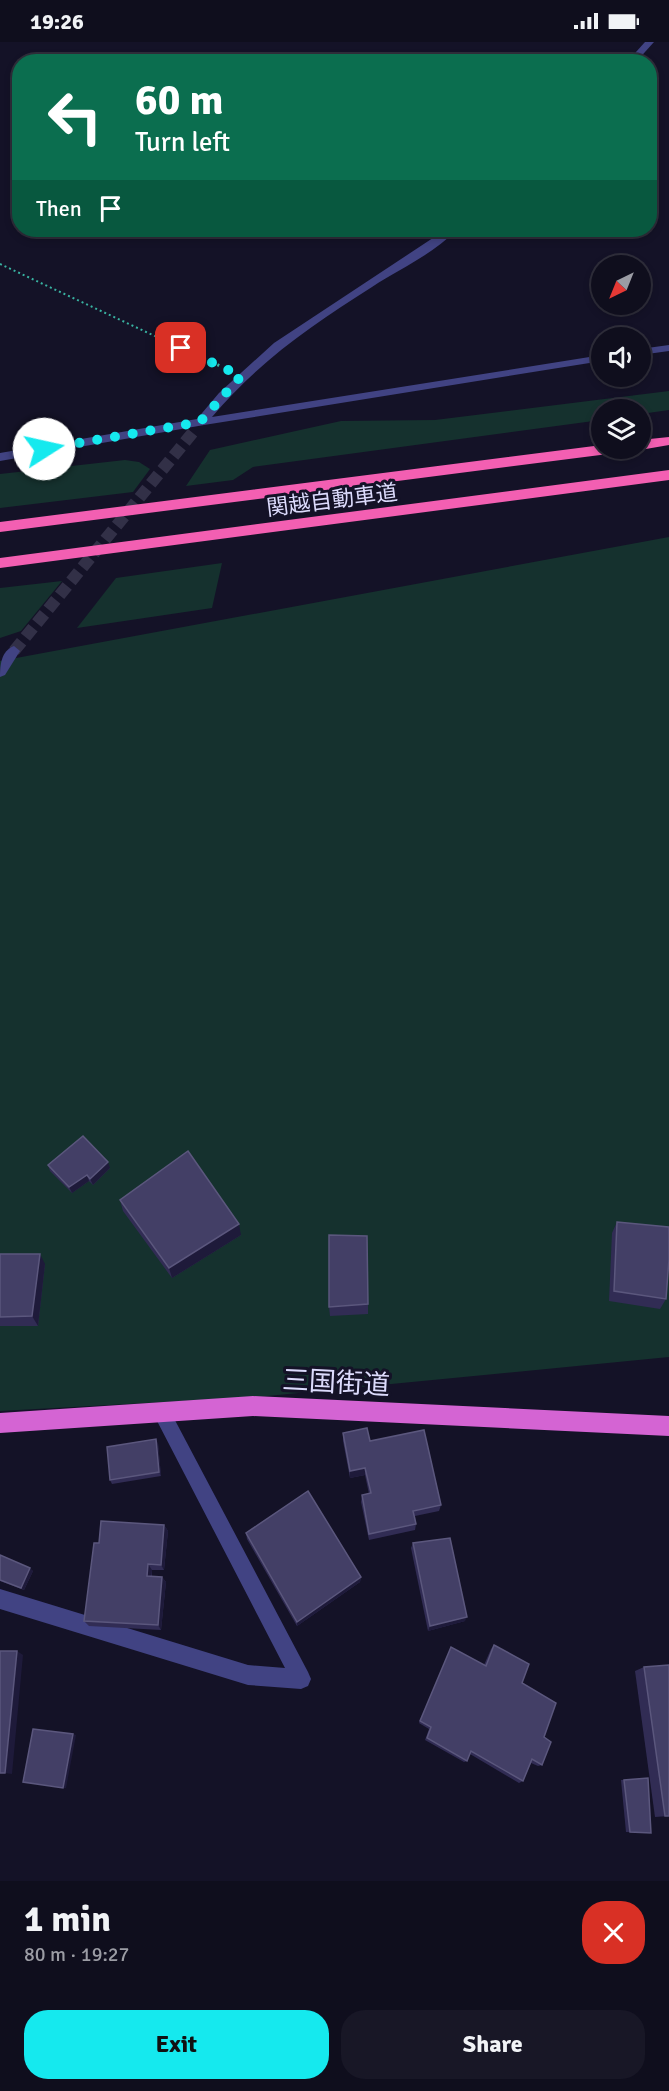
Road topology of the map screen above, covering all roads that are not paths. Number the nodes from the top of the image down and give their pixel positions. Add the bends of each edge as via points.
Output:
1 (650, 42) edge
2 (639, 54) edge
3 (442, 237) edge
4 (669, 348) edge
5 (651, 350) edge
6 (591, 360) edge
7 (197, 426) junction
8 (669, 441) edge
9 (651, 443) edge
10 (591, 451) edge
11 (0, 457) edge
12 (669, 475) edge
13 (0, 527) edge
14 (0, 563) edge
15 (0, 653) edge
16 (0, 672) edge
17 (162, 1413) junction
18 (0, 1424) edge
19 (669, 1426) edge
20 (0, 1599) edge

1 - 2 street
3 - 7 street via 279,343 241,376
4 - 5 street
6 - 7 street
7 - 11 street
8 - 9 highway
10 - 13 highway, 関越自動車道
12 - 14 highway, 関越自動車道
15 - 16 street via 14,651
17 - 18 highway, 三国街道
17 - 19 highway, 三国街道 via 253,1406
17 - 20 street via 301,1679 248,1676

